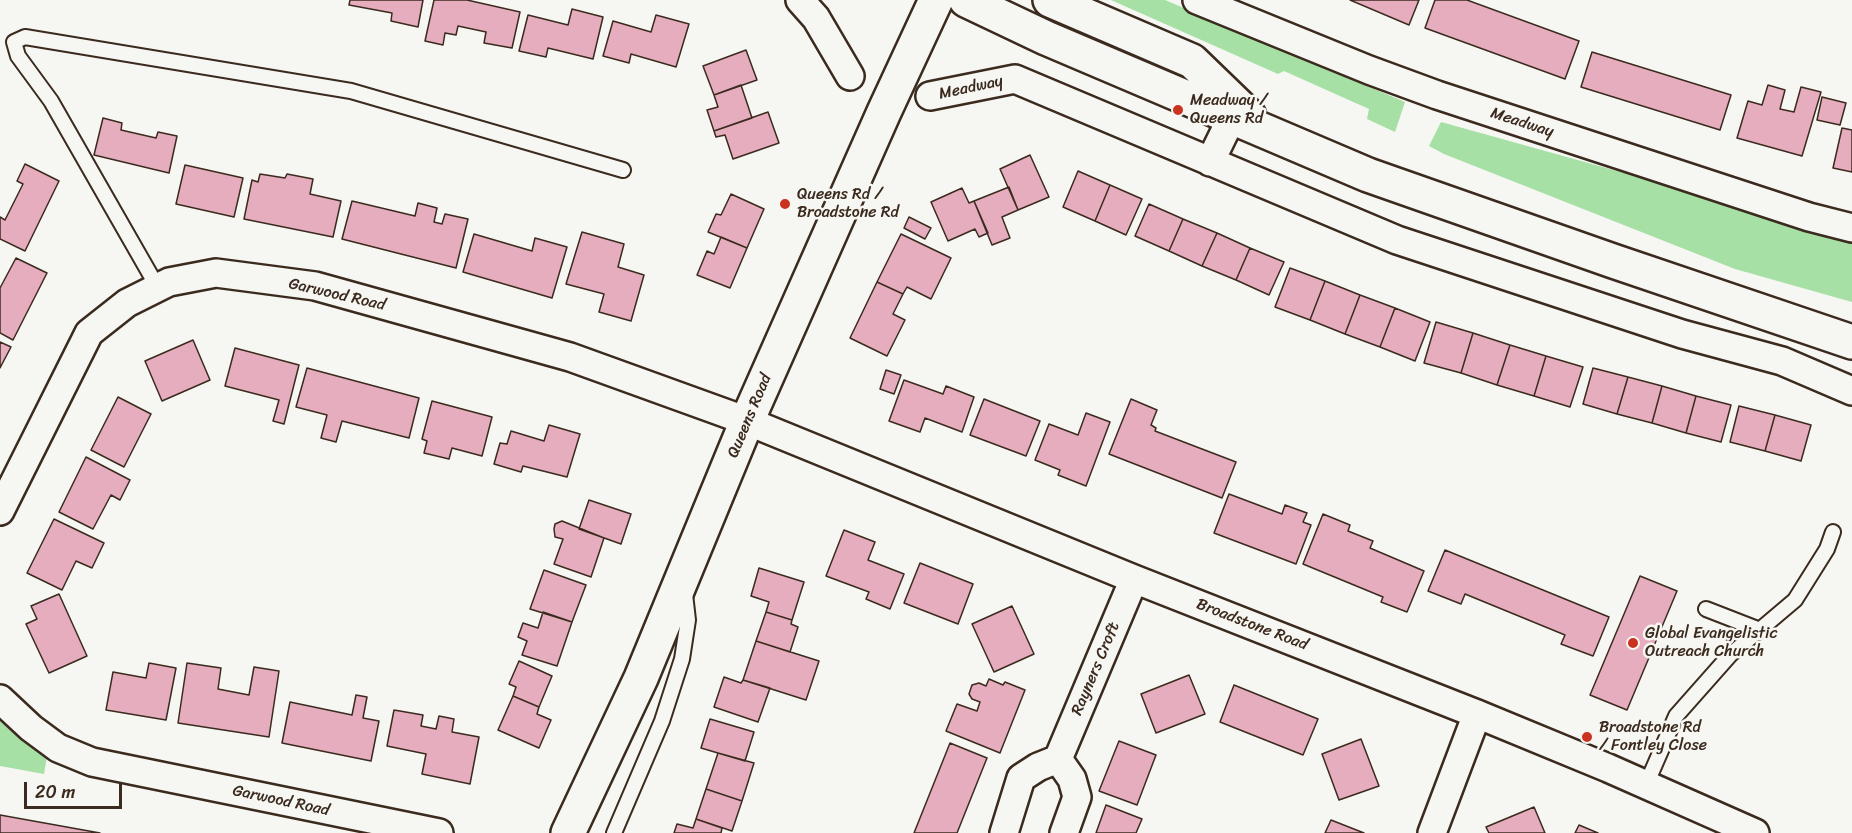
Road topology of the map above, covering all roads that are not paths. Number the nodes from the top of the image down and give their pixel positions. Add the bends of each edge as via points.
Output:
1 (800, 0) edge
2 (936, 0) edge
3 (966, 0) edge
4 (1050, 0) edge
5 (1197, 0) edge
6 (850, 76) dead end
7 (930, 96) dead end
8 (1232, 117) junction
9 (1263, 130) junction
10 (1210, 162) junction
11 (623, 170) dead end
12 (1852, 228) edge
13 (158, 288) junction
14 (1810, 327) junction
15 (1852, 342) edge
16 (1782, 361) junction
17 (1852, 391) edge
18 (747, 421) junction
19 (0, 511) edge
20 (1833, 532) dead end
21 (683, 577) junction
22 (1134, 579) junction
23 (1706, 609) dead end
24 (1760, 630) junction
25 (0, 699) edge
26 (1477, 714) junction
27 (1058, 759) junction
28 (1646, 785) junction
29 (439, 833) edge
30 (568, 833) edge
31 (614, 833) edge
32 (1004, 833) edge
33 (1064, 833) edge
34 (1432, 833) edge
35 (1755, 833) edge

1 - 6 street via 816,18
2 - 18 street, Queens Road
3 - 8 street
4 - 9 street via 1192,62
5 - 12 street, Meadway via 1437,94 1809,218
7 - 10 street, Meadway via 1015,79
8 - 9 street
8 - 10 street
9 - 14 street via 1380,179
10 - 16 street, Meadway via 1396,240 1682,334
11 - 13 lane via 351,91 25,37 14,42 18,56 51,101
13 - 18 street, Garwood Road via 216,273 315,286 570,357
13 - 19 street, Garwood Road via 127,303 89,333
14 - 15 street
14 - 16 street
16 - 17 street, Meadway
18 - 21 street, Queens Road
18 - 22 street, Broadstone Road
20 - 24 lane via 1827,549 1795,600
21 - 30 street, Queens Road via 641,678
21 - 31 lane via 688,620 682,659 662,721
22 - 26 street, Broadstone Road
22 - 27 street, Rayners Croft
23 - 24 lane
24 - 28 lane via 1730,655 1676,716
25 - 29 street, Garwood Road via 58,748 92,762
26 - 28 street, Broadstone Road
26 - 34 street
27 - 32 street via 1021,778
27 - 33 street via 1072,779 1077,797
28 - 35 street, Broadstone Road

